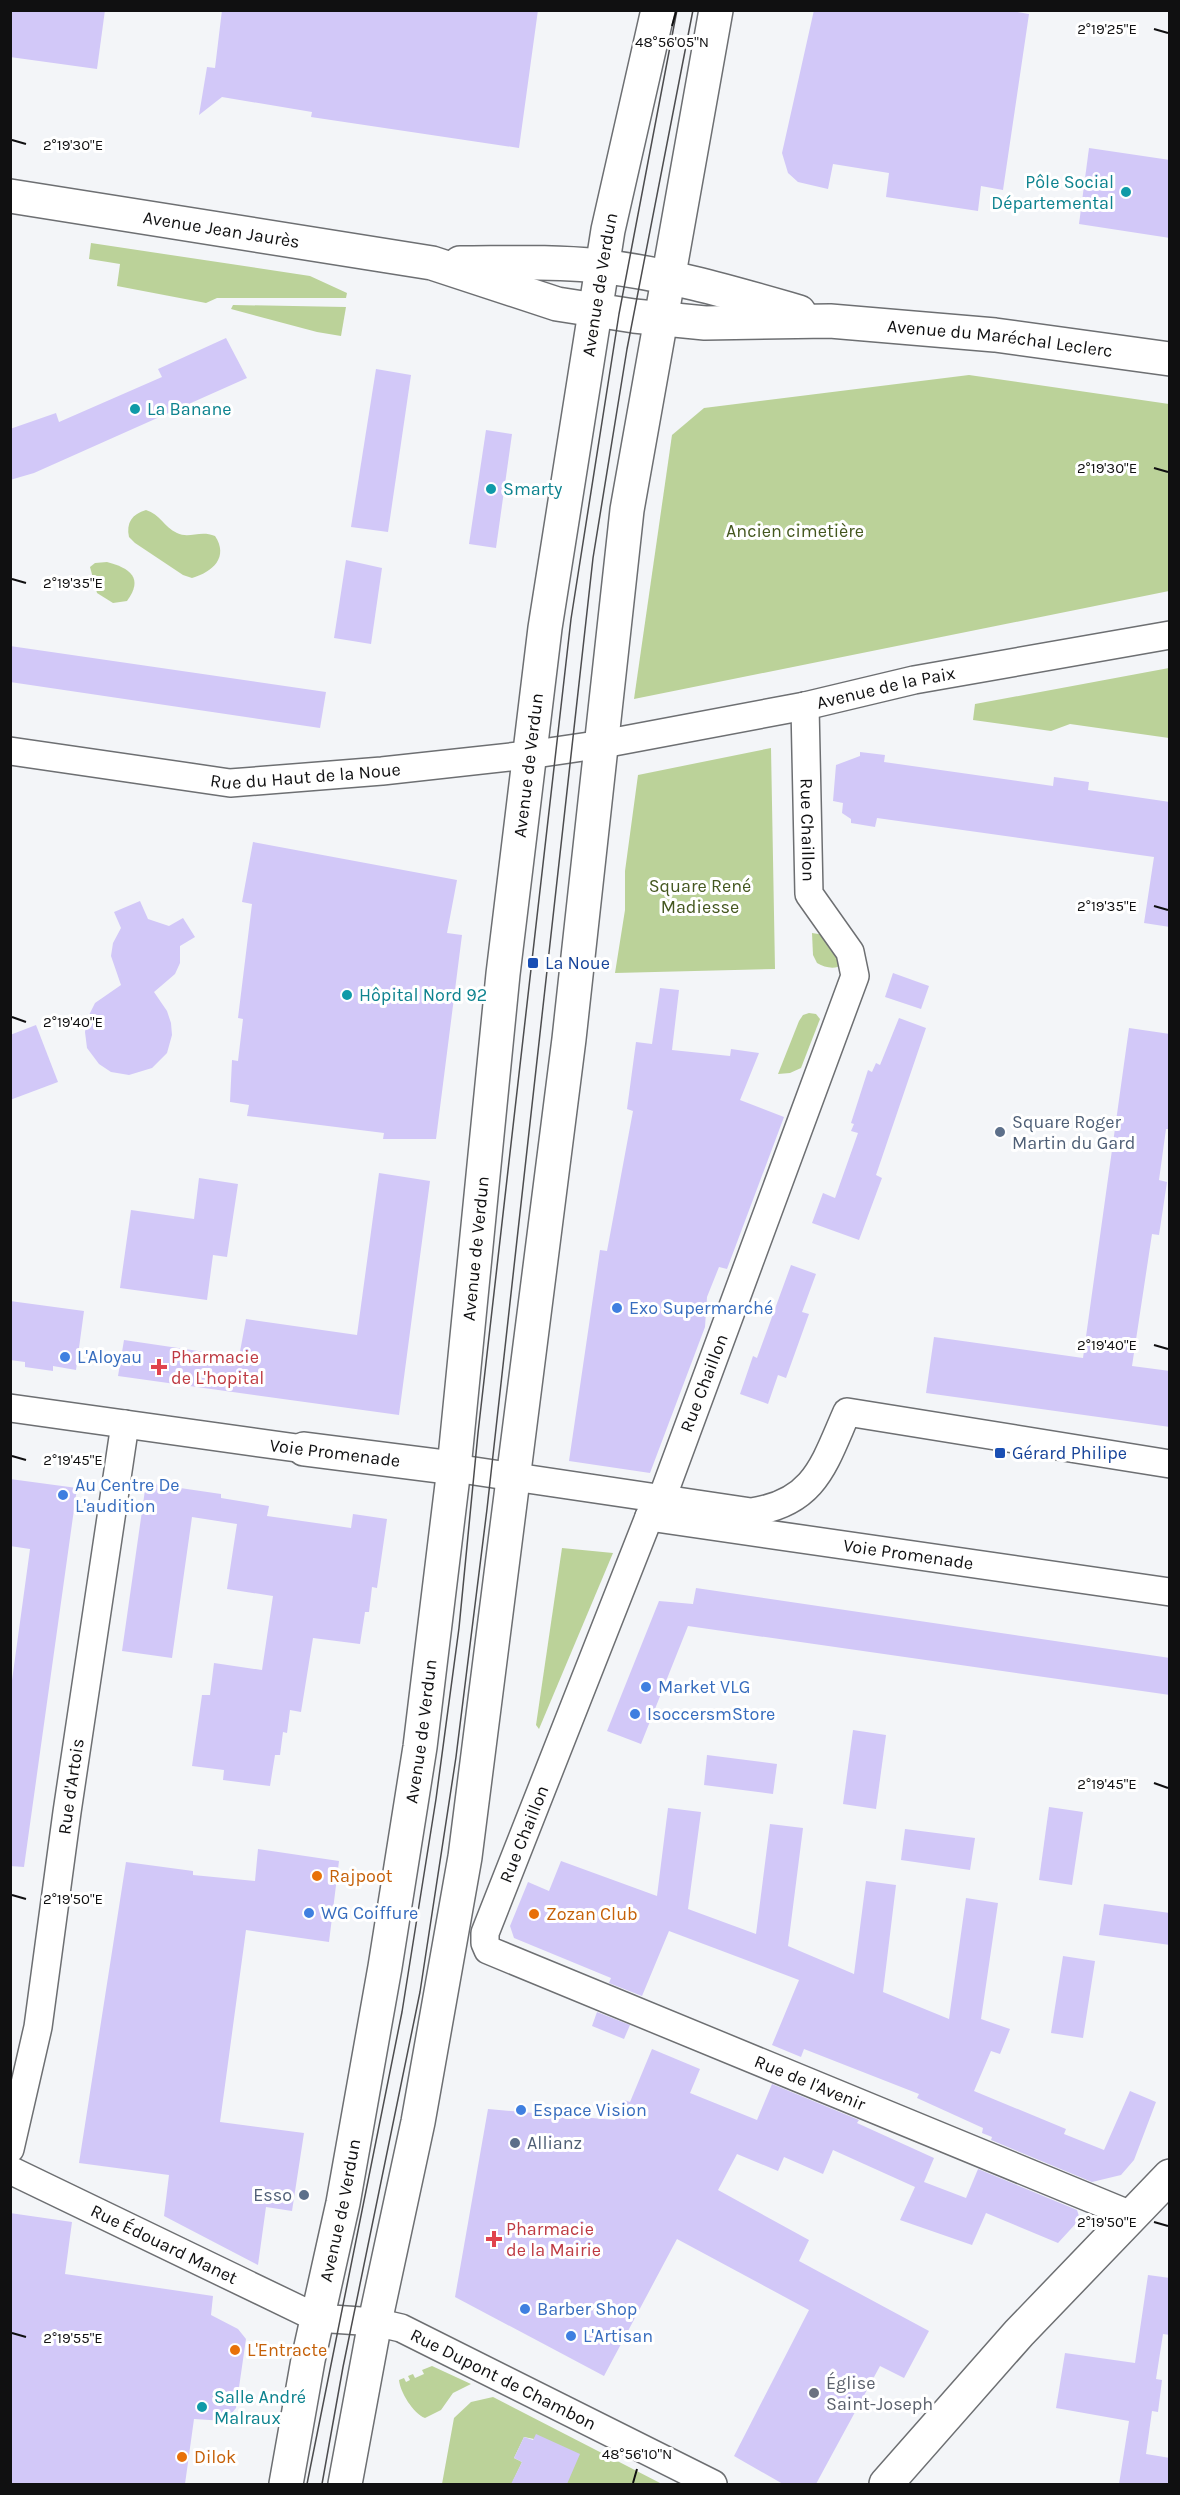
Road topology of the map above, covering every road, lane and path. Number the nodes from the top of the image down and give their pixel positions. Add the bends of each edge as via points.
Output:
1 (658, 10) edge
2 (716, 10) edge
3 (10, 196) edge
4 (432, 263) junction
5 (601, 266) junction
6 (667, 279) junction
7 (595, 310) junction
8 (660, 320) junction
9 (830, 321) junction
10 (1170, 359) edge
11 (1170, 635) edge
12 (805, 706) junction
13 (603, 744) junction
14 (10, 751) edge
15 (528, 755) junction
16 (10, 1408) edge
17 (125, 1424) junction
18 (304, 1449) joint
19 (1170, 1464) edge
20 (454, 1468) junction
21 (513, 1478) junction
22 (654, 1508) junction
23 (1170, 1592) edge
24 (489, 1950) joint
25 (10, 2149) edge
26 (10, 2170) edge
27 (1170, 2176) edge
28 (1131, 2216) junction
29 (317, 2319) junction
30 (375, 2322) junction
31 (286, 2484) edge
32 (345, 2484) edge
33 (713, 2484) edge
34 (886, 2484) edge

1 - 5 main road, Avenue de Verdun
2 - 6 main road
3 - 4 main road, Avenue Jean Jaurès
4 - 5 main road, Avenue Jean Jaurès
4 - 7 main road, Avenue Jean Jaurès via 557,304
5 - 6 main road, Avenue du Maréchal Leclerc
5 - 7 main road, Avenue de Verdun
6 - 8 main road
6 - 9 main road, Avenue du Maréchal Leclerc via 708,285
7 - 8 main road, Avenue du Maréchal Leclerc
7 - 15 main road, Avenue de Verdun
8 - 9 main road, Avenue du Maréchal Leclerc
8 - 13 main road via 627,510
9 - 10 main road, Avenue du Maréchal Leclerc via 995,335
11 - 12 street, Avenue de la Paix via 914,680
12 - 13 street, Avenue de la Paix
12 - 22 street, Rue Chaillon via 809,894 850,952 855,976
13 - 15 street, Rue du Haut de la Noue
13 - 21 main road
14 - 15 street, Rue du Haut de la Noue via 230,783
15 - 20 main road, Avenue de Verdun
16 - 17 street, Voie Promenade
17 - 18 street, Voie Promenade
17 - 25 street, Rue d'Artois via 38,2027
18 - 20 main road, Voie Promenade
19 - 22 street via 847,1412 819,1475 789,1502 751,1512
20 - 21 street, Voie Promenade
20 - 29 main road, Avenue de Verdun via 420,1747 385,1967 343,2203
21 - 22 street, Voie Promenade
21 - 30 main road via 465,1857 418,2122
22 - 23 street, Voie Promenade
22 - 24 street, Rue Chaillon via 485,1933
24 - 28 street, Rue de l'Avenir
26 - 29 street, Rue Édouard Manet
27 - 28 main road
28 - 34 main road via 1027,2324
29 - 30 street, Rue Dupont de Chambon
29 - 31 main road, Avenue de Verdun
30 - 32 main road
30 - 33 street, Rue Dupont de Chambon via 401,2328

